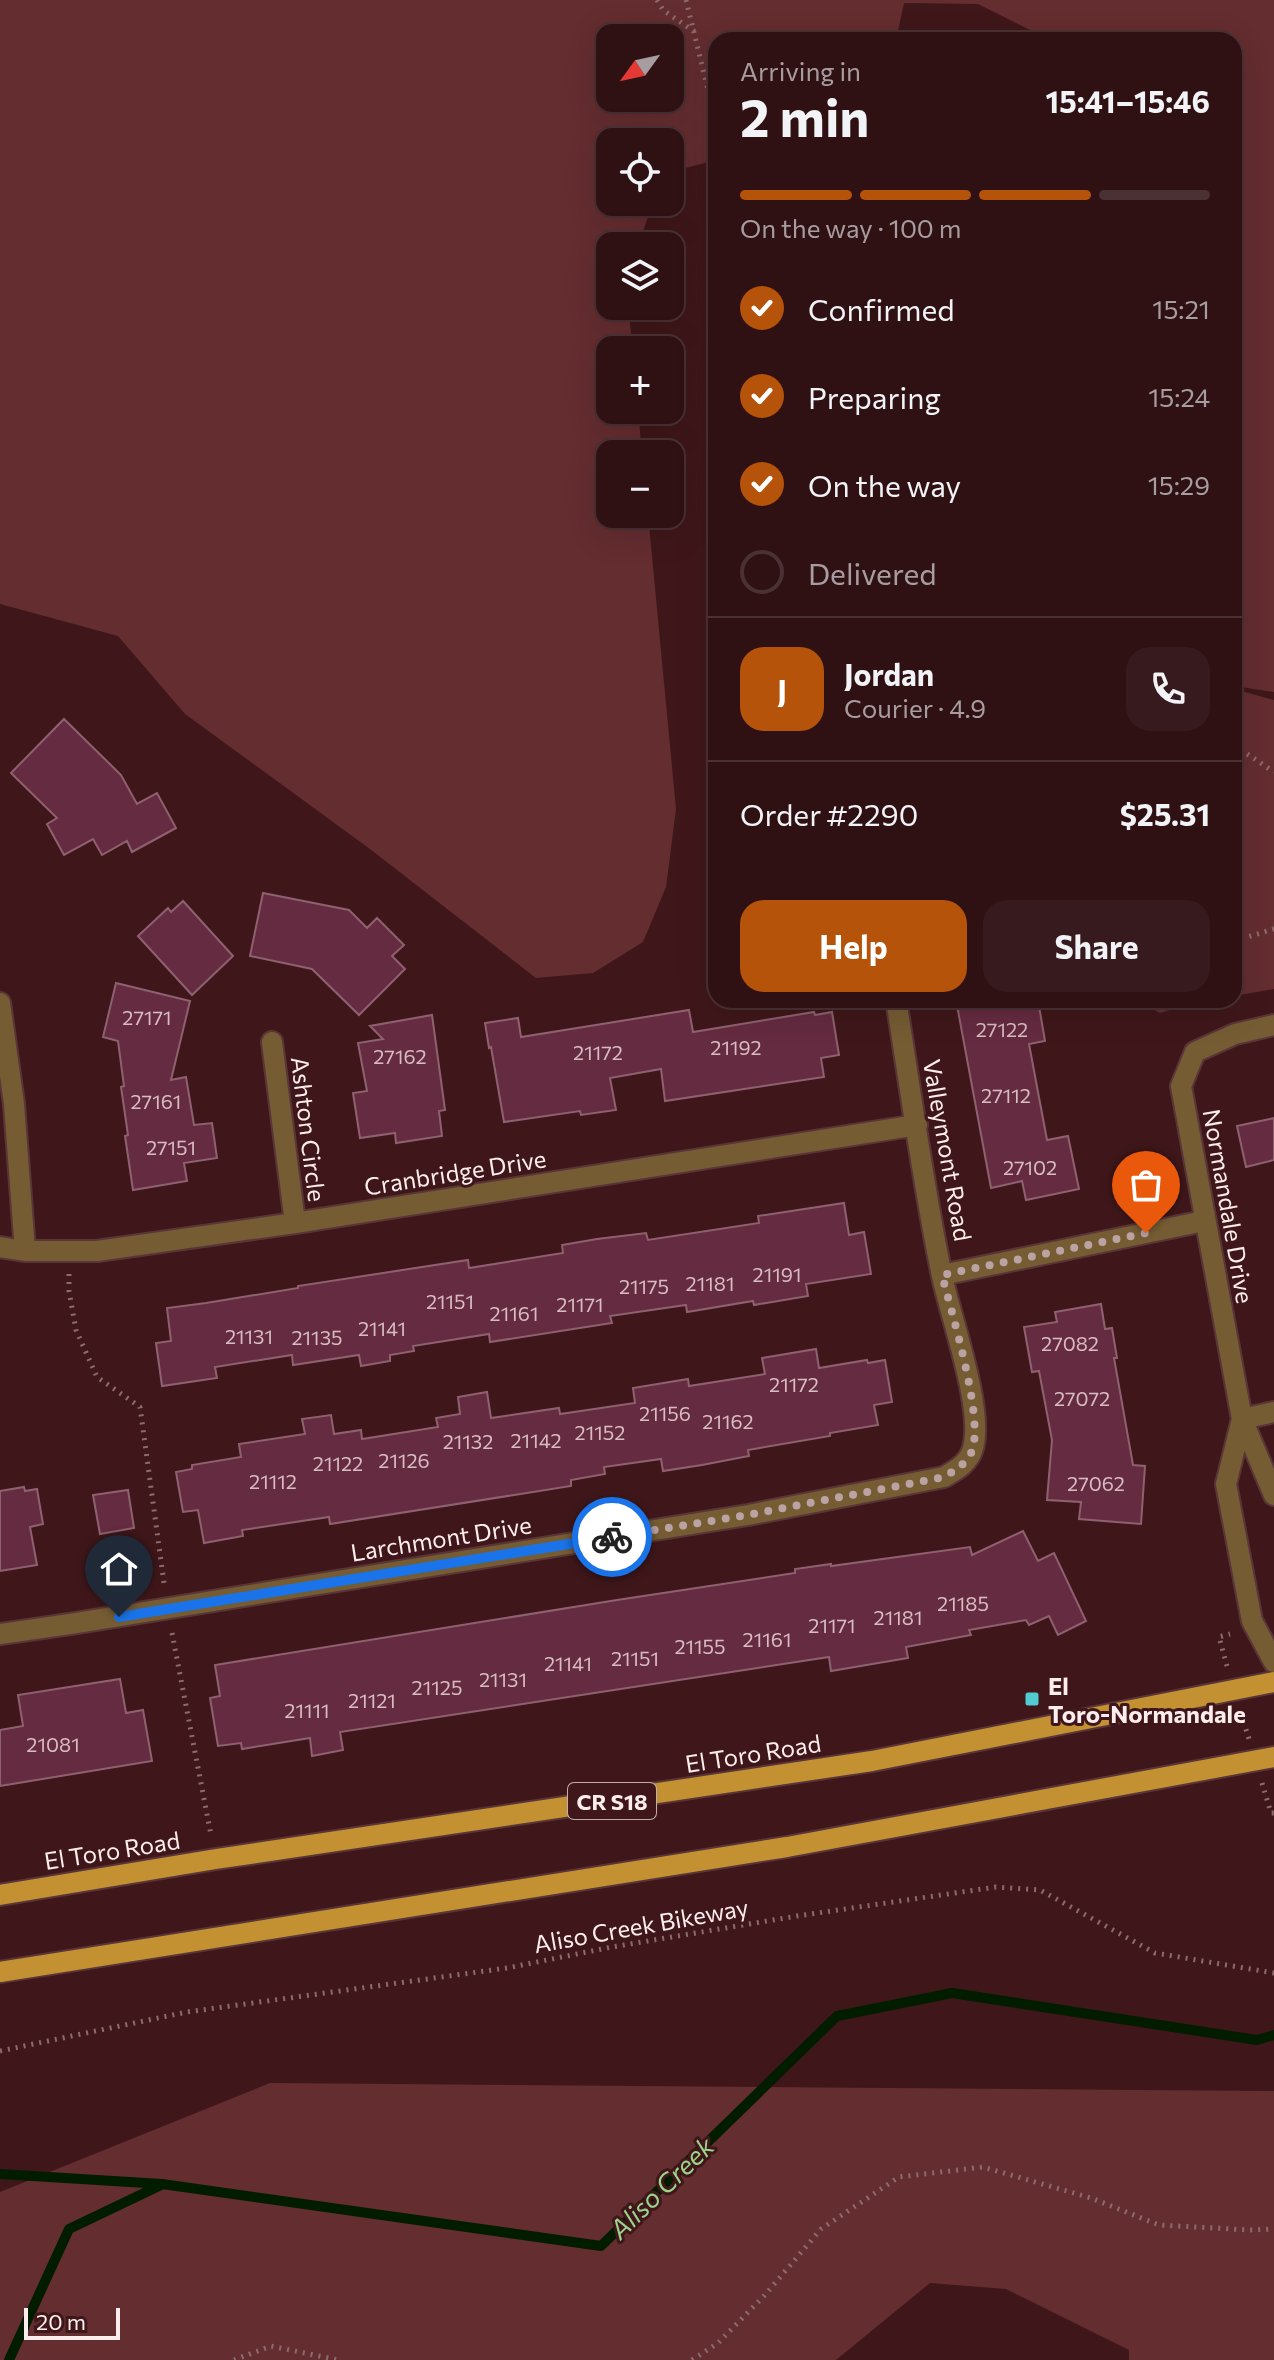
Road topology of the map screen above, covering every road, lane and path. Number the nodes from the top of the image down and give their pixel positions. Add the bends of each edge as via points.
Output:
1 (657, 0) edge
2 (686, 0) edge
3 (695, 32) junction
4 (708, 89) edge
5 (1242, 750) edge
6 (1274, 772) edge
7 (1274, 929) edge
8 (1242, 939) edge
9 (0, 1003) edge
10 (897, 1008) edge
11 (1274, 1025) edge
12 (272, 1042) dead end
13 (917, 1125) junction
14 (1204, 1221) junction
15 (295, 1223) junction
16 (0, 1247) edge
17 (25, 1251) junction
18 (69, 1251) junction
19 (942, 1275) junction
20 (1274, 1412) edge
21 (1242, 1419) junction
22 (973, 1450) joint
23 (1274, 1495) edge
24 (167, 1609) junction
25 (0, 1634) edge
26 (1274, 1662) edge
27 (1274, 1682) edge
28 (1274, 1757) edge
29 (216, 1859) junction
30 (0, 1895) edge
31 (0, 1972) edge
32 (1274, 1973) edge
33 (0, 2051) edge
34 (1274, 2229) edge
35 (234, 2360) edge
36 (338, 2360) edge
37 (692, 2360) edge

1 - 3 path
2 - 3 path
3 - 4 path
5 - 6 path
7 - 8 path
9 - 17 street
10 - 13 street, Valleymont Road
11 - 14 street, Normandale Drive via 1235,1034 1195,1052 1181,1086
12 - 15 street, Ashton Circle
13 - 15 street, Cranbridge Drive
13 - 19 street, Valleymont Road
14 - 19 street
14 - 21 street, Normandale Drive
15 - 18 street, Cranbridge Drive
16 - 17 street, Cranbridge Drive
17 - 18 street, Cranbridge Drive
18 - 24 path via 76,1330 97,1377 140,1407
19 - 22 street, Valleymont Road via 974,1404
20 - 21 street
21 - 23 street, Normandale Drive
21 - 26 street, Normandale Drive via 1226,1484 1252,1621
22 - 24 street, Larchmont Drive via 962,1466 944,1477 733,1518
24 - 25 street, Larchmont Drive
24 - 29 path
27 - 29 main road, El Toro Road / CR S18 via 872,1761
28 - 31 main road via 787,1847
29 - 30 main road, El Toro Road / CR S18
32 - 33 path, Aliso Creek Bikeway via 1155,1953 1040,1890 996,1887 507,1968 187,2012
34 - 37 path via 1159,2225 1091,2198 983,2167 899,2177 821,2229 718,2343
35 - 36 path via 271,2346

